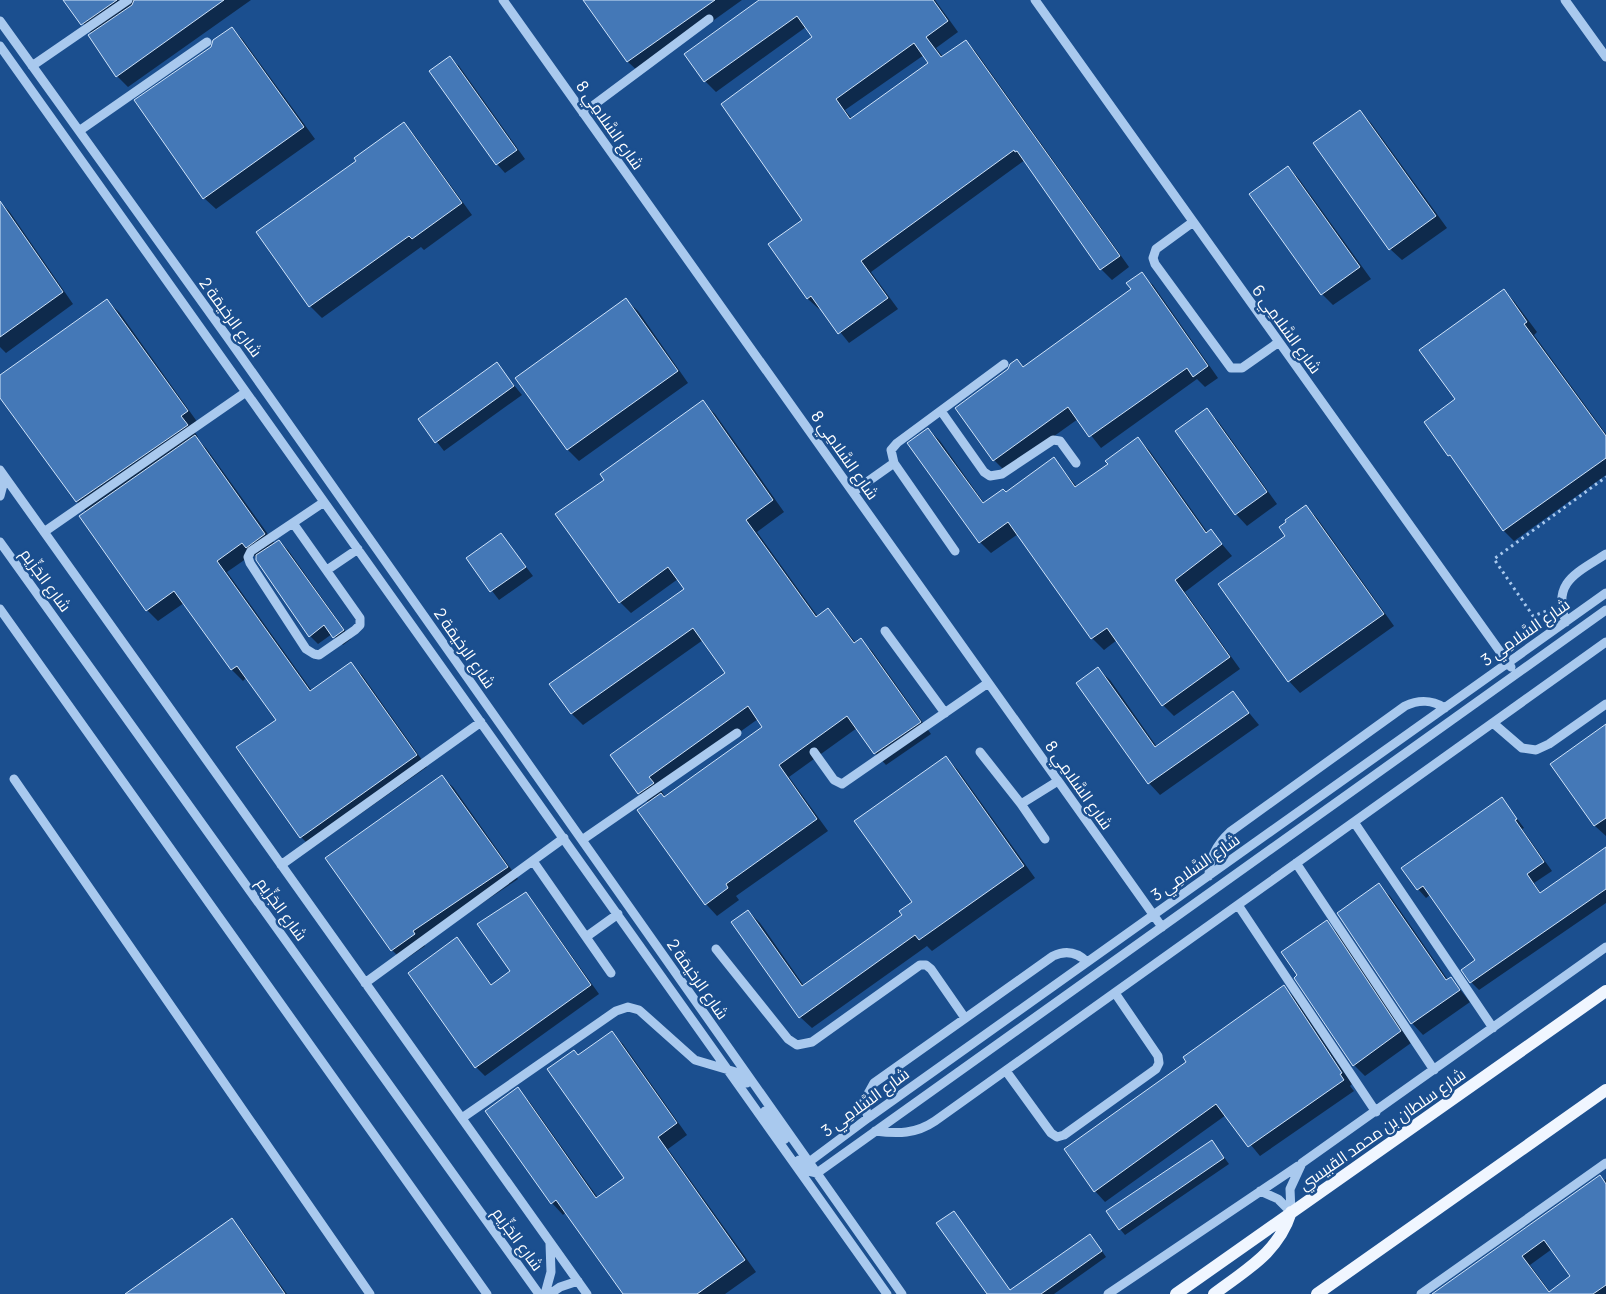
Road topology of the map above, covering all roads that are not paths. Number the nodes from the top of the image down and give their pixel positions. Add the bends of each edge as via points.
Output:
1 (128, 0) edge
2 (503, 0) edge
3 (1035, 0) edge
4 (1565, 0) edge
5 (709, 19) dead end
6 (0, 21) edge
7 (207, 42) dead end
8 (0, 46) edge
9 (1606, 58) edge
10 (32, 66) junction
11 (583, 112) junction
12 (79, 131) junction
13 (1193, 222) junction
14 (228, 338) junction
15 (1279, 342) junction
16 (215, 348) junction
17 (1004, 364) dead end
18 (246, 392) junction
19 (940, 411) junction
20 (894, 463) junction
21 (1076, 464) dead end
22 (2, 474) edge
23 (853, 492) junction
24 (0, 496) edge
25 (324, 502) junction
26 (294, 523) junction
27 (44, 532) junction
28 (0, 542) edge
29 (358, 549) junction
30 (955, 551) dead end
31 (1606, 554) edge
32 (327, 570) junction
33 (1606, 593) edge
34 (0, 609) edge
35 (1606, 610) edge
36 (1566, 622) junction
37 (885, 631) dead end
38 (1606, 642) edge
39 (1508, 663) junction
40 (1516, 674) junction
41 (988, 683) junction
42 (1606, 704) edge
43 (1445, 708) junction
44 (945, 713) junction
45 (481, 722) junction
46 (1493, 723) junction
47 (737, 733) dead end
48 (814, 752) dead end
49 (980, 752) dead end
50 (14, 778) dead end
51 (1058, 781) junction
52 (1021, 804) junction
53 (1354, 822) junction
54 (564, 838) junction
55 (1045, 839) dead end
56 (582, 840) junction
57 (533, 861) junction
58 (1296, 863) junction
59 (282, 866) junction
60 (1209, 876) junction
61 (1238, 905) junction
62 (618, 914) junction
63 (1154, 915) junction
64 (1162, 927) junction
65 (586, 937) junction
66 (1606, 947) edge
67 (716, 949) dead end
68 (1087, 962) junction
69 (611, 973) dead end
70 (365, 983) junction
71 (1606, 991) edge
72 (1115, 993) junction
73 (965, 1018) junction
74 (1493, 1028) junction
75 (1434, 1070) junction
76 (730, 1071) junction
77 (1006, 1071) junction
78 (1606, 1090) edge
79 (1376, 1112) junction
80 (462, 1118) junction
81 (868, 1118) junction
82 (875, 1131) junction
83 (1302, 1163) junction
84 (1606, 1164) edge
85 (806, 1169) junction
86 (817, 1173) junction
87 (1260, 1191) junction
88 (1291, 1212) junction
89 (550, 1243) junction
90 (578, 1281) junction
91 (370, 1294) edge
92 (487, 1294) edge
93 (539, 1294) edge
94 (546, 1294) edge
95 (550, 1294) edge
96 (587, 1294) edge
97 (887, 1294) edge
98 (902, 1294) edge
99 (1108, 1294) edge
100 (1176, 1294) edge
101 (1214, 1294) edge
102 (1317, 1294) edge
103 (1421, 1294) edge

1 - 10 street
2 - 11 street, شارع السَّلامِي 8
3 - 13 street, شارع السَّلامِي 6
4 - 9 street
5 - 11 street
6 - 10 street, شارع الرخيمَة 2
7 - 12 street
8 - 16 street, شارع الرخيمَة 2
10 - 12 street, شارع الرخيمَة 2
11 - 23 street, شارع السَّلامِي 8
12 - 14 street, شارع الرخيمَة 2
13 - 15 street, شارع السَّلامِي 6
13 - 15 street via 1156,249 1155,264 1231,368 1242,368
14 - 16 street
14 - 56 street, شارع الرخيمَة 2
15 - 39 street, شارع السَّلامِي 6
16 - 18 street, شارع الرخيمَة 2
17 - 19 street
18 - 25 street, شارع الرخيمَة 2
18 - 27 street
19 - 20 street via 894,446 891,454
19 - 21 street via 990,476 1002,474 1053,440 1060,441
20 - 23 street
20 - 30 street
22 - 24 street
22 - 27 street
23 - 41 street, شارع السَّلامِي 8
25 - 26 street
25 - 29 street, شارع الرخيمَة 2
26 - 32 street
26 - 32 street via 251,550 248,560 306,649 314,654 323,653 355,630 361,621
27 - 59 street
28 - 93 street, شارع الجَزِّيم
29 - 32 street
29 - 45 street, شارع الرخيمَة 2
31 - 36 street via 1569,580 1560,607
33 - 36 street, شارع السَّلامِي 3
34 - 92 street
35 - 40 street, شارع السَّلامِي 3
36 - 39 street, شارع السَّلامِي 3
37 - 44 street
38 - 46 street
39 - 40 street, شارع السَّلامِي 6
39 - 43 street, شارع السَّلامِي 3
40 - 64 street, شارع السَّلامِي 3
41 - 44 street
41 - 51 street, شارع السَّلامِي 8
42 - 46 street via 1536,750 1522,748
43 - 60 street, شارع السَّلامِي 3
43 - 60 street via 1428,701 1405,706 1230,832 1213,854
44 - 48 street via 842,784 834,780
45 - 54 street, شارع الرخيمَة 2
45 - 59 street
46 - 53 street
47 - 56 street
49 - 52 street
50 - 91 street
51 - 52 street
51 - 63 street, شارع السَّلامِي 8
52 - 55 street
53 - 58 street
53 - 74 street
54 - 57 street
54 - 62 street, شارع الرخيمَة 2
56 - 85 street, شارع الرخيمَة 2
57 - 65 street
57 - 70 street
58 - 61 street
58 - 75 street
59 - 70 street
60 - 63 street, شارع السَّلامِي 3
61 - 72 street
61 - 79 street
62 - 65 street
62 - 76 street, شارع الرخيمَة 2
63 - 64 street, شارع السَّلامِي 8
63 - 68 street, شارع السَّلامِي 3
64 - 82 street, شارع السَّلامِي 3
65 - 69 street
66 - 74 street
67 - 73 street via 797,1045 812,1042 920,965 931,969
68 - 73 street via 1077,954 1059,953
68 - 81 street, شارع السَّلامِي 3
70 - 80 street
71 - 88 main road, شارع سلطان بن محمد القبيسي
72 - 77 street
72 - 77 street via 1158,1056 1159,1063 1156,1069 1064,1135 1057,1137 1051,1133
73 - 81 street via 874,1084 864,1101
74 - 75 street
75 - 79 street
76 - 80 street via 694,1060 638,1010 622,1008
76 - 85 street via 745,1080
77 - 82 street via 926,1127 906,1133
78 - 102 main road
79 - 83 street
80 - 89 street
81 - 85 street, شارع السَّلامِي 3
82 - 86 street, شارع السَّلامِي 3
83 - 87 street
83 - 88 street via 1290,1189
84 - 103 street
85 - 86 street, شارع الرخيمَة 2
85 - 97 street, شارع الرخيمَة 2
86 - 98 street, شارع الرخيمَة 2
87 - 88 street via 1278,1199
87 - 99 street
88 - 100 main road, شارع سلطان بن محمد القبيسي
88 - 101 main road via 1286,1230 1268,1253
89 - 90 street
89 - 94 street
90 - 95 street
90 - 96 street

